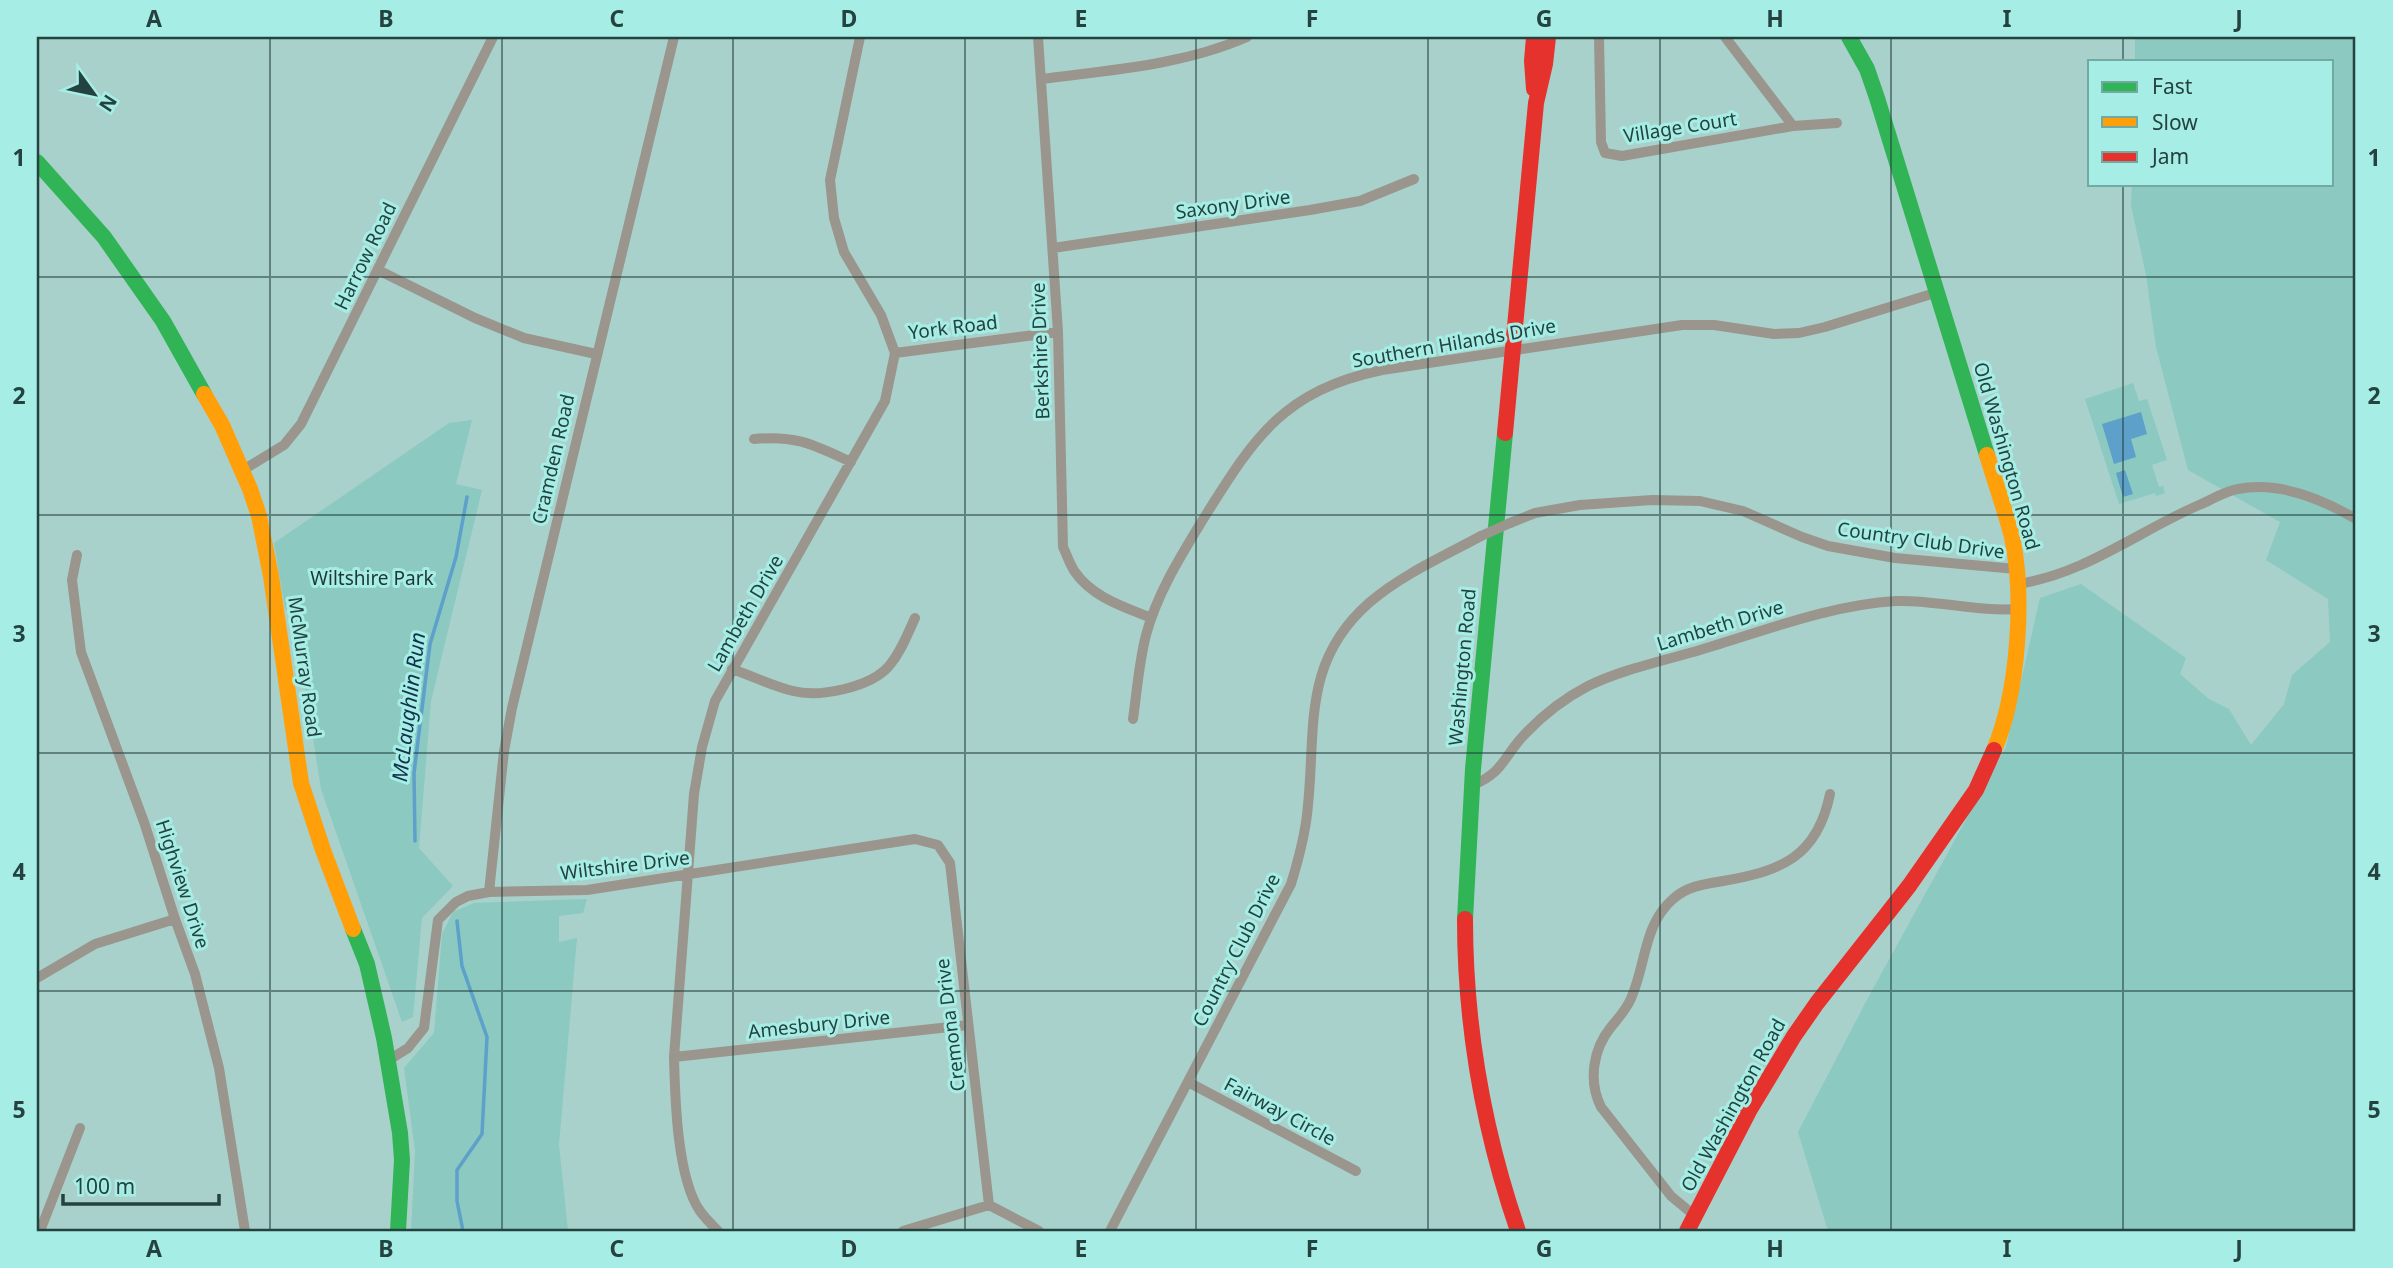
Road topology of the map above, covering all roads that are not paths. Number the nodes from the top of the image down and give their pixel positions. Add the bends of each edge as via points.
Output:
1 (674, 37) edge
2 (860, 37) edge
3 (1038, 37) edge
4 (1247, 37) edge
5 (1534, 37) edge
6 (1548, 37) edge
7 (1600, 37) edge
8 (1725, 37) edge
9 (1849, 37) edge
10 (488, 38) edge
11 (1042, 79) junction
12 (1536, 103) junction
13 (1837, 123) dead end
14 (1793, 127) junction
15 (37, 162) edge
16 (1414, 179) dead end
17 (1053, 248) junction
18 (378, 270) junction
19 (1938, 292) junction
20 (1058, 332) junction
21 (1513, 350) junction
22 (895, 353) junction
23 (596, 354) junction
24 (754, 439) dead end
25 (851, 462) junction
26 (243, 470) junction
27 (2356, 519) edge
28 (77, 555) dead end
29 (2017, 577) junction
30 (2019, 609) junction
31 (915, 618) dead end
32 (1152, 618) junction
33 (732, 669) junction
34 (1133, 719) dead end
35 (1473, 785) junction
36 (1829, 794) dead end
37 (938, 845) joint
38 (689, 874) junction
39 (489, 892) junction
40 (174, 919) junction
41 (37, 978) edge
42 (968, 1025) junction
43 (674, 1058) junction
44 (388, 1060) junction
45 (1188, 1082) junction
46 (80, 1128) dead end
47 (1356, 1171) dead end
48 (989, 1205) junction
49 (1695, 1216) junction
50 (40, 1231) edge
51 (245, 1231) edge
52 (398, 1231) edge
53 (718, 1231) edge
54 (903, 1231) edge
55 (1039, 1231) edge
56 (1110, 1231) edge
57 (1518, 1231) edge
58 (1686, 1231) edge

1 - 23 street, Cramden Road
2 - 22 street via 830,180 834,218 844,252 881,315
3 - 11 street, Berkshire Drive
4 - 11 street via 1151,65
5 - 12 main road, Washington Road
6 - 12 main road, Washington Road
7 - 14 street, Village Court via 1601,142 1605,153 1622,156
8 - 14 street
9 - 19 main road, Old Washington Road via 1874,89
10 - 18 street, Harrow Road
11 - 17 street, Berkshire Drive
12 - 21 main road, Washington Road
13 - 14 street, Village Court
15 - 26 main road, McMurray Road via 87,215 133,276 181,352
16 - 17 street, Saxony Drive via 1360,201
17 - 20 street, Berkshire Drive
18 - 23 street via 524,338
18 - 26 street, Harrow Road via 302,424 284,445
19 - 21 street, Southern Hilands Drive via 1799,333 1682,325
19 - 29 main road, Old Washington Road via 2012,539
20 - 22 street, York Road
20 - 32 street, Berkshire Drive via 1063,547 1088,587
21 - 32 street, Southern Hilands Drive via 1365,374 1320,390 1295,405 1242,458 1175,566
21 - 35 main road, Washington Road
22 - 25 street, Lambeth Drive via 885,401
23 - 39 street, Cramden Road via 512,708
24 - 25 street via 803,440
25 - 33 street, Lambeth Drive
26 - 44 main road, McMurray Road via 265,541 301,783 367,964
27 - 29 street, Country Club Drive via 2297,492 2237,489 2057,575 2039,581
28 - 40 street, Highview Drive via 72,580 81,652 144,822
29 - 30 main road, Old Washington Road
29 - 45 street, Country Club Drive, bridge via 2004,570 1828,546 1743,512 1700,501 1652,500 1535,513 1418,571 1353,619 1323,669 1314,704 1308,805 1291,884
30 - 35 street, Lambeth Drive via 1915,601 1860,606 1818,614 1630,671 1590,685 1560,704 1525,733 1495,774
30 - 49 main road, Old Washington Road via 2014,673 2002,732 1976,790 1794,1036
31 - 33 street via 887,669 828,694 795,692
32 - 34 street, Southern Hilands Drive
33 - 38 street, Lambeth Drive via 715,701 702,747
35 - 57 main road, Washington Road via 1465,902 1468,1004 1488,1134
36 - 49 street via 1819,828 1790,861 1772,870 1687,889 1668,904 1650,932 1632,998 1598,1049 1593,1075 1601,1107 1671,1196
37 - 38 street, Wiltshire Drive via 915,839
37 - 42 street, Cremona Drive via 950,863
38 - 39 street, Wiltshire Drive via 587,890
38 - 43 street, Lambeth Drive
39 - 44 street, Wiltshire Drive via 456,902 438,920 424,1028 408,1048
40 - 41 street via 95,944
40 - 51 street, Highview Drive via 195,974 219,1068
42 - 43 street, Amesbury Drive
42 - 48 street, Cremona Drive
43 - 53 street, Lambeth Drive via 686,1178 699,1210
44 - 52 main road, McMurray Road via 402,1160
45 - 47 street, Fairway Circle
45 - 56 street, Country Club Drive
46 - 50 street
48 - 54 street
48 - 55 street
49 - 58 main road, Old Washington Road

